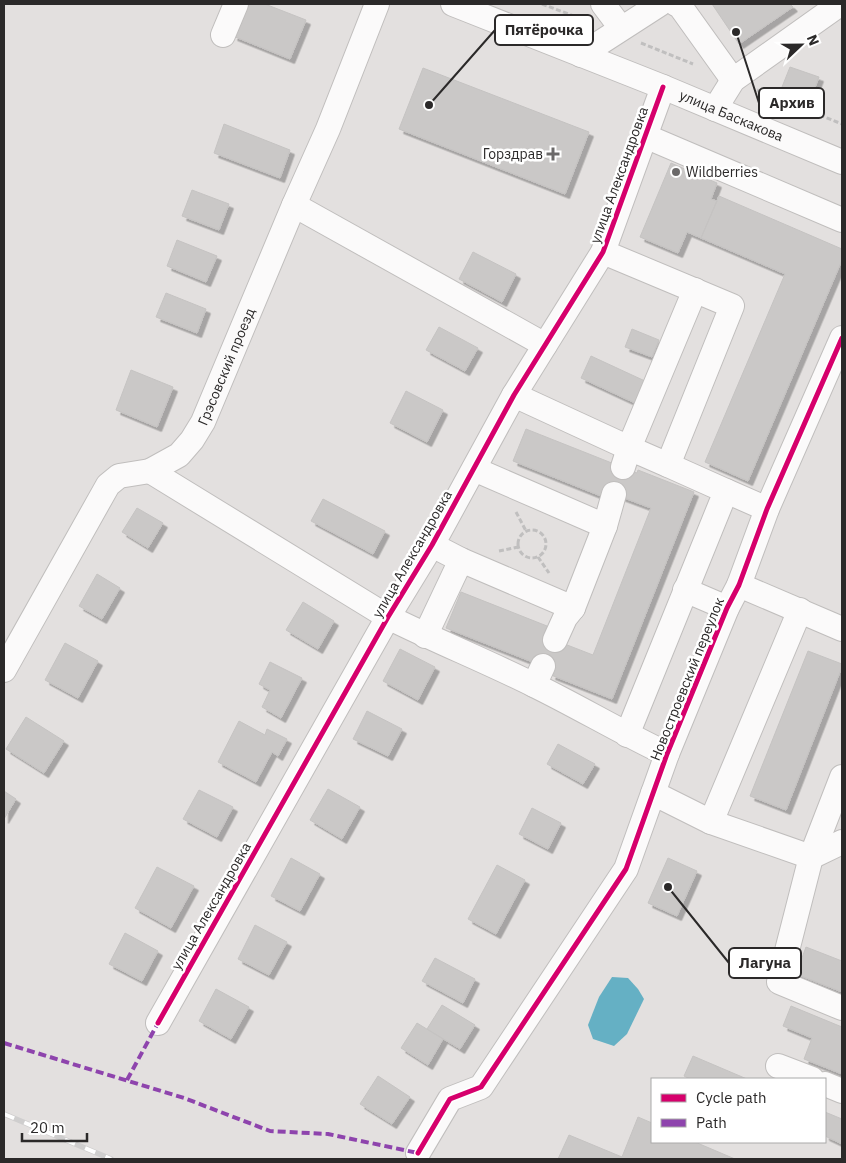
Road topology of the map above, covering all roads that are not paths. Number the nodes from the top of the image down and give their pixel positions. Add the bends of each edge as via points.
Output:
1 (236, 4) edge
2 (377, 4) edge
3 (453, 4) edge
4 (603, 4) edge
5 (660, 4) edge
6 (676, 4) edge
7 (840, 4) edge
8 (621, 28) junction
9 (223, 36) dead end
10 (581, 54) junction
11 (733, 80) junction
12 (664, 87) junction
13 (715, 109) junction
14 (645, 136) junction
15 (842, 162) edge
16 (294, 205) junction
17 (842, 220) edge
18 (603, 252) junction
19 (695, 290) junction
20 (842, 338) edge
21 (545, 345) junction
22 (514, 395) junction
23 (626, 458) junction
24 (668, 465) junction
25 (474, 470) junction
26 (150, 471) junction
27 (726, 491) junction
28 (614, 494) dead end
29 (767, 508) junction
30 (605, 526) junction
31 (432, 545) junction
32 (461, 560) junction
33 (739, 585) junction
34 (685, 590) junction
35 (573, 608) junction
36 (727, 608) junction
37 (800, 610) junction
38 (388, 617) junction
39 (842, 629) edge
40 (425, 636) junction
41 (555, 640) dead end
42 (4, 670) edge
43 (627, 735) junction
44 (667, 754) junction
45 (841, 782) edge
46 (653, 793) junction
47 (711, 822) junction
48 (842, 842) edge
49 (811, 857) junction
50 (842, 1008) edge
51 (158, 1024) dead end
52 (778, 1066) dead end
53 (809, 1078) edge
54 (826, 1084) edge
55 (842, 1091) edge
56 (418, 1152) dead end

1 - 9 street
2 - 16 street, Грэсовский проезд
3 - 10 street, улица Баскакова
4 - 8 street
5 - 8 street
6 - 11 street
7 - 11 street
8 - 10 street
10 - 12 street, улица Баскакова
11 - 13 street
12 - 13 street, улица Баскакова
12 - 14 street, улица Александровка
13 - 15 street, улица Баскакова
14 - 17 street
14 - 18 street, улица Александровка
16 - 21 street
16 - 26 street, Грэсовский проезд via 203,422 179,455
18 - 19 street
18 - 21 street, улица Александровка
19 - 23 street
19 - 24 street via 732,306
20 - 29 street, Новостроевский переулок
21 - 22 street, улица Александровка
22 - 23 street
22 - 25 street, улица Александровка
23 - 24 street
24 - 27 street
25 - 30 street
25 - 31 street, улица Александровка
26 - 38 street
26 - 42 street, Грэсовский проезд via 119,476 108,486
27 - 29 street
27 - 34 street
28 - 30 street
29 - 33 street, Новостроевский переулок
30 - 35 street
31 - 32 street
31 - 38 street, улица Александровка
32 - 35 street
32 - 40 street
33 - 36 street, Новостроевский переулок
33 - 37 street
34 - 36 street
34 - 43 street
35 - 41 street
36 - 44 street, Новостроевский переулок
37 - 39 street
37 - 47 street
38 - 40 street
38 - 51 street, улица Александровка
40 - 43 street via 538,676
43 - 44 street
44 - 46 street, Новостроевский переулок
45 - 49 street
46 - 47 street
46 - 56 street, Новостроевский переулок via 626,869 481,1087 450,1100
47 - 49 street
48 - 49 street
49 - 50 street via 780,982
52 - 53 street
54 - 55 street

